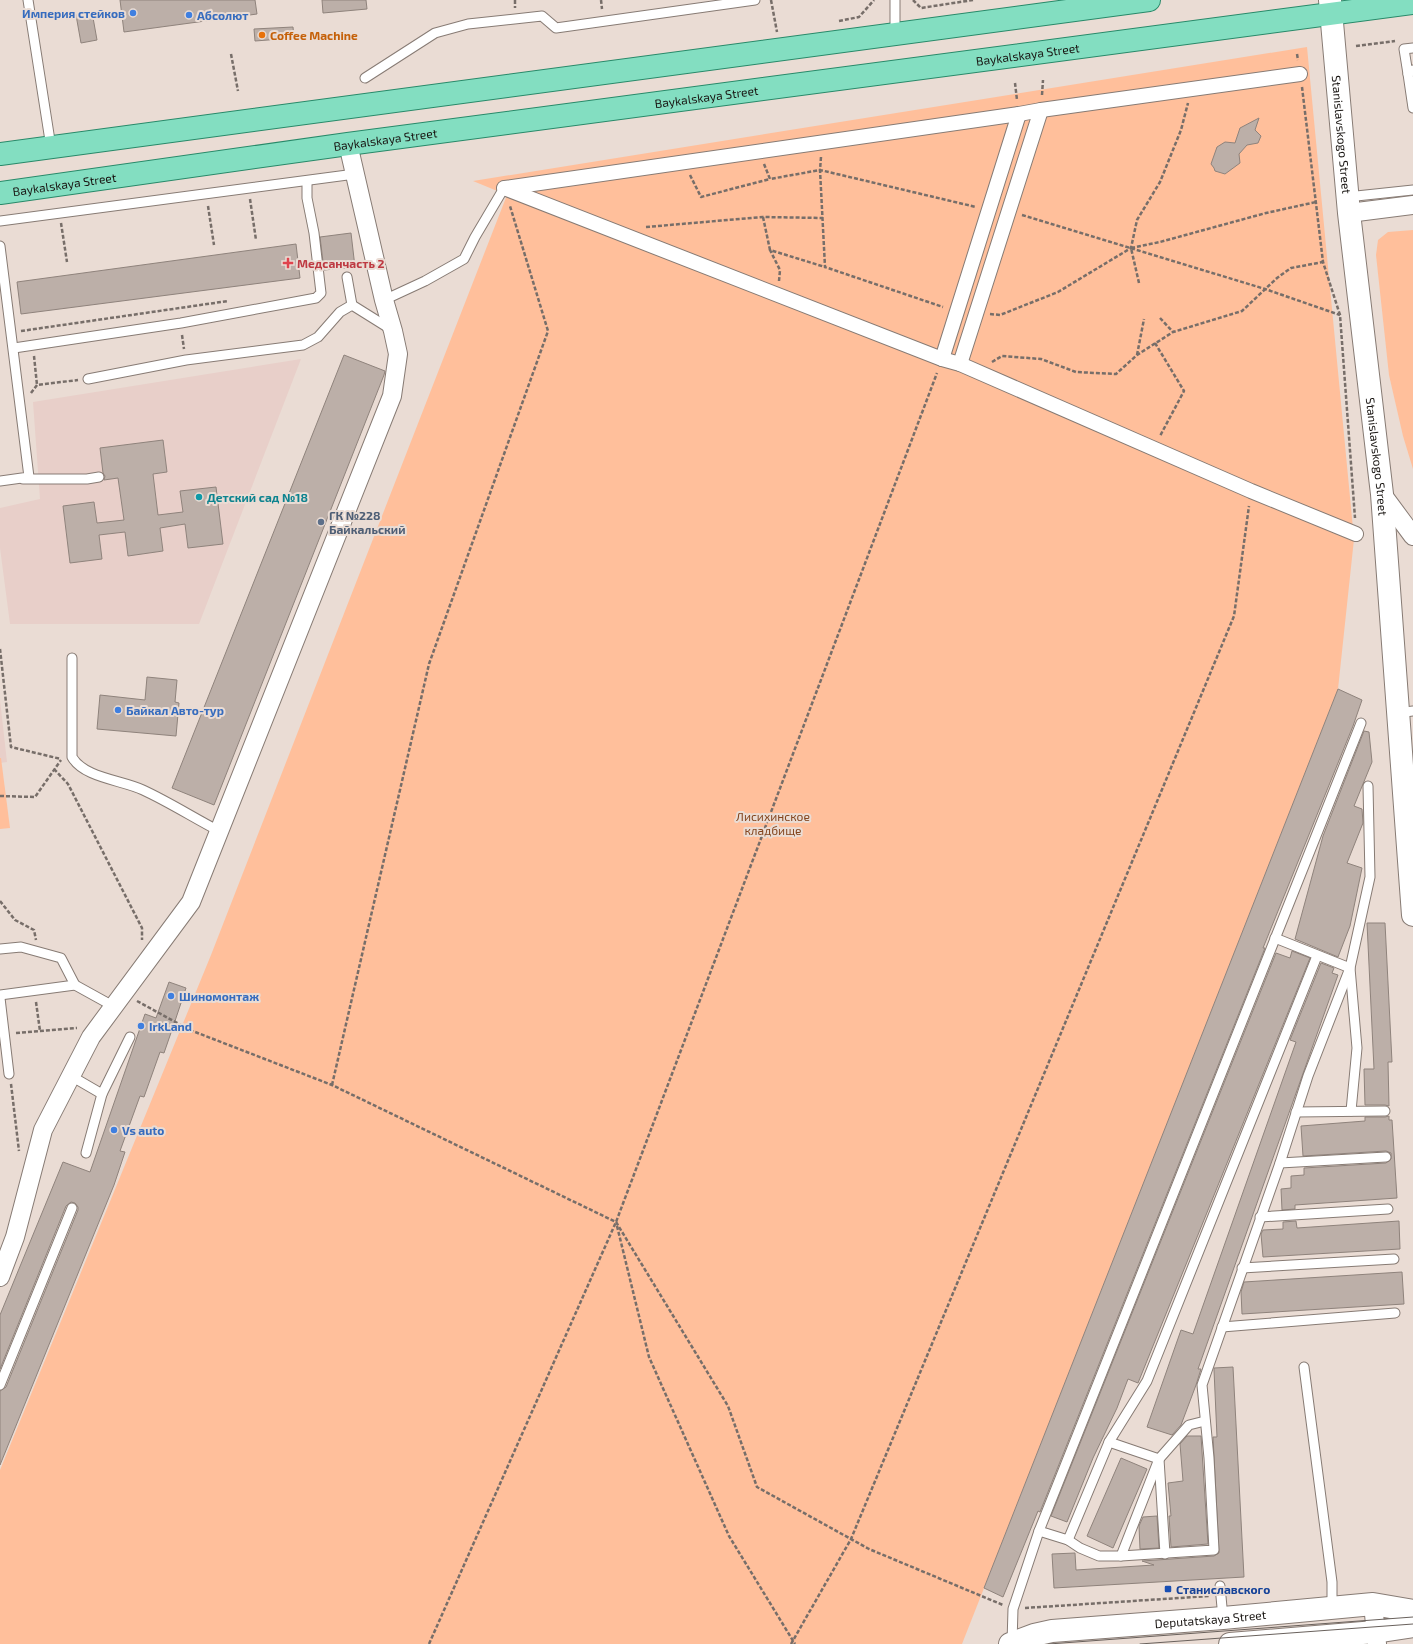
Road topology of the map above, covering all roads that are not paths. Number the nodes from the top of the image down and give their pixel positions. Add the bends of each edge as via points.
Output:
1 (28, 0) edge
2 (755, 0) edge
3 (895, 0) edge
4 (1149, 0) edge
5 (1413, 3) edge
6 (1331, 7) edge
7 (895, 34) junction
8 (1413, 48) edge
9 (1410, 72) edge
10 (1300, 74) road end
11 (365, 78) dead end
12 (1413, 108) edge
13 (1041, 110) junction
14 (1019, 114) junction
15 (348, 144) junction
16 (51, 147) junction
17 (0, 154) edge
18 (355, 174) junction
19 (307, 181) junction
20 (504, 188) junction
21 (1413, 190) edge
22 (0, 193) edge
23 (1348, 205) junction
24 (1413, 205) edge
25 (0, 222) edge
26 (0, 246) edge
27 (347, 276) dead end
28 (384, 300) junction
29 (352, 305) junction
30 (393, 331) junction
31 (14, 348) junction
32 (942, 359) junction
33 (960, 364) junction
34 (88, 379) road end
35 (99, 477) dead end
36 (19, 478) junction
37 (0, 481) edge
38 (1382, 494) junction
39 (1356, 534) road end
40 (1413, 536) edge
41 (72, 658) dead end
42 (1406, 712) edge
43 (1362, 724) dead end
44 (1368, 786) dead end
45 (1409, 819) edge
46 (219, 831) junction
47 (1413, 915) edge
48 (1276, 938) junction
49 (0, 949) edge
50 (1317, 956) junction
51 (1350, 968) junction
52 (75, 985) junction
53 (0, 996) edge
54 (118, 1000) junction
55 (130, 1037) dead end
56 (9, 1074) road end
57 (71, 1076) junction
58 (102, 1094) junction
59 (1385, 1111) dead end
60 (1296, 1112) junction
61 (1351, 1112) junction
62 (86, 1153) dead end
63 (1386, 1157) dead end
64 (1280, 1163) junction
65 (72, 1208) dead end
66 (1388, 1209) dead end
67 (1260, 1217) junction
68 (1394, 1259) dead end
69 (1242, 1268) junction
70 (0, 1277) edge
71 (1395, 1313) dead end
72 (1222, 1327) junction
73 (1304, 1367) dead end
74 (0, 1385) edge
75 (1205, 1421) junction
76 (1109, 1442) junction
77 (1159, 1459) junction
78 (1039, 1531) junction
79 (1068, 1540) junction
80 (1165, 1554) junction
81 (1121, 1556) junction
82 (1220, 1586) dead end
83 (1373, 1604) junction
84 (1332, 1608) junction
85 (1413, 1611) edge
86 (1223, 1618) junction
87 (1413, 1626) edge
88 (1376, 1638) edge
89 (1297, 1641) edge
90 (1011, 1643) edge
91 (1230, 1644) edge

1 - 16 lane
2 - 11 lane via 556,28 542,16 468,24 435,33
3 - 7 lane
4 - 7 main road
5 - 6 main road, Baykalskaya Street
6 - 15 main road, Baykalskaya Street
6 - 23 main road, Stanislavskogo Street
7 - 16 main road
8 - 9 lane via 1404,49
9 - 12 lane
10 - 13 street
13 - 14 street
13 - 33 street
14 - 20 street
14 - 32 street
15 - 18 street
15 - 22 main road, Baykalskaya Street
16 - 17 main road
18 - 19 lane
18 - 28 street
19 - 25 lane
19 - 31 lane via 307,198 321,293 316,298 180,323
20 - 28 lane via 464,259
20 - 32 street
21 - 23 lane
23 - 24 street
23 - 38 main road, Stanislavskogo Street
26 - 31 lane
27 - 29 lane
28 - 30 street
29 - 30 lane
29 - 34 lane via 340,312 318,337 303,345 186,360
30 - 46 street via 398,354 392,396
31 - 36 lane via 29,477
32 - 33 street
33 - 39 street via 1250,491
35 - 36 lane
36 - 37 lane
38 - 40 street
38 - 42 main road, Stanislavskogo Street
41 - 46 lane via 72,757 75,762 92,773 142,790
42 - 45 main road, Stanislavskogo Street
43 - 48 lane
44 - 51 lane via 1370,877
45 - 47 main road, Stanislavskogo Street
46 - 54 street via 191,902
48 - 50 lane
48 - 78 lane
49 - 52 lane via 21,947 61,958
50 - 51 lane
50 - 76 lane via 1147,1381
51 - 60 lane
51 - 61 lane via 1357,1048
52 - 53 lane
52 - 54 lane
53 - 56 lane
54 - 57 street via 91,1037
55 - 58 lane
57 - 58 lane
57 - 70 street via 43,1130 15,1237
58 - 62 lane
59 - 61 lane
60 - 61 lane
60 - 64 lane
63 - 64 lane
64 - 67 lane
65 - 74 lane
66 - 67 lane
67 - 69 lane
68 - 69 lane
69 - 72 lane
71 - 72 lane
72 - 75 lane via 1202,1385
73 - 84 lane via 1332,1582
75 - 77 lane via 1189,1425
75 - 80 lane via 1214,1550
76 - 77 lane
76 - 79 lane
77 - 80 lane
77 - 81 lane
78 - 79 lane
78 - 90 lane via 1012,1609
79 - 81 lane via 1099,1556
80 - 81 lane
82 - 86 lane
83 - 84 main road, Deputatskaya Street
83 - 85 main road, Deputatskaya Street
83 - 88 street
84 - 86 main road, Deputatskaya Street
86 - 90 main road, Deputatskaya Street via 1052,1631
87 - 88 main road
88 - 89 main road
89 - 91 main road

